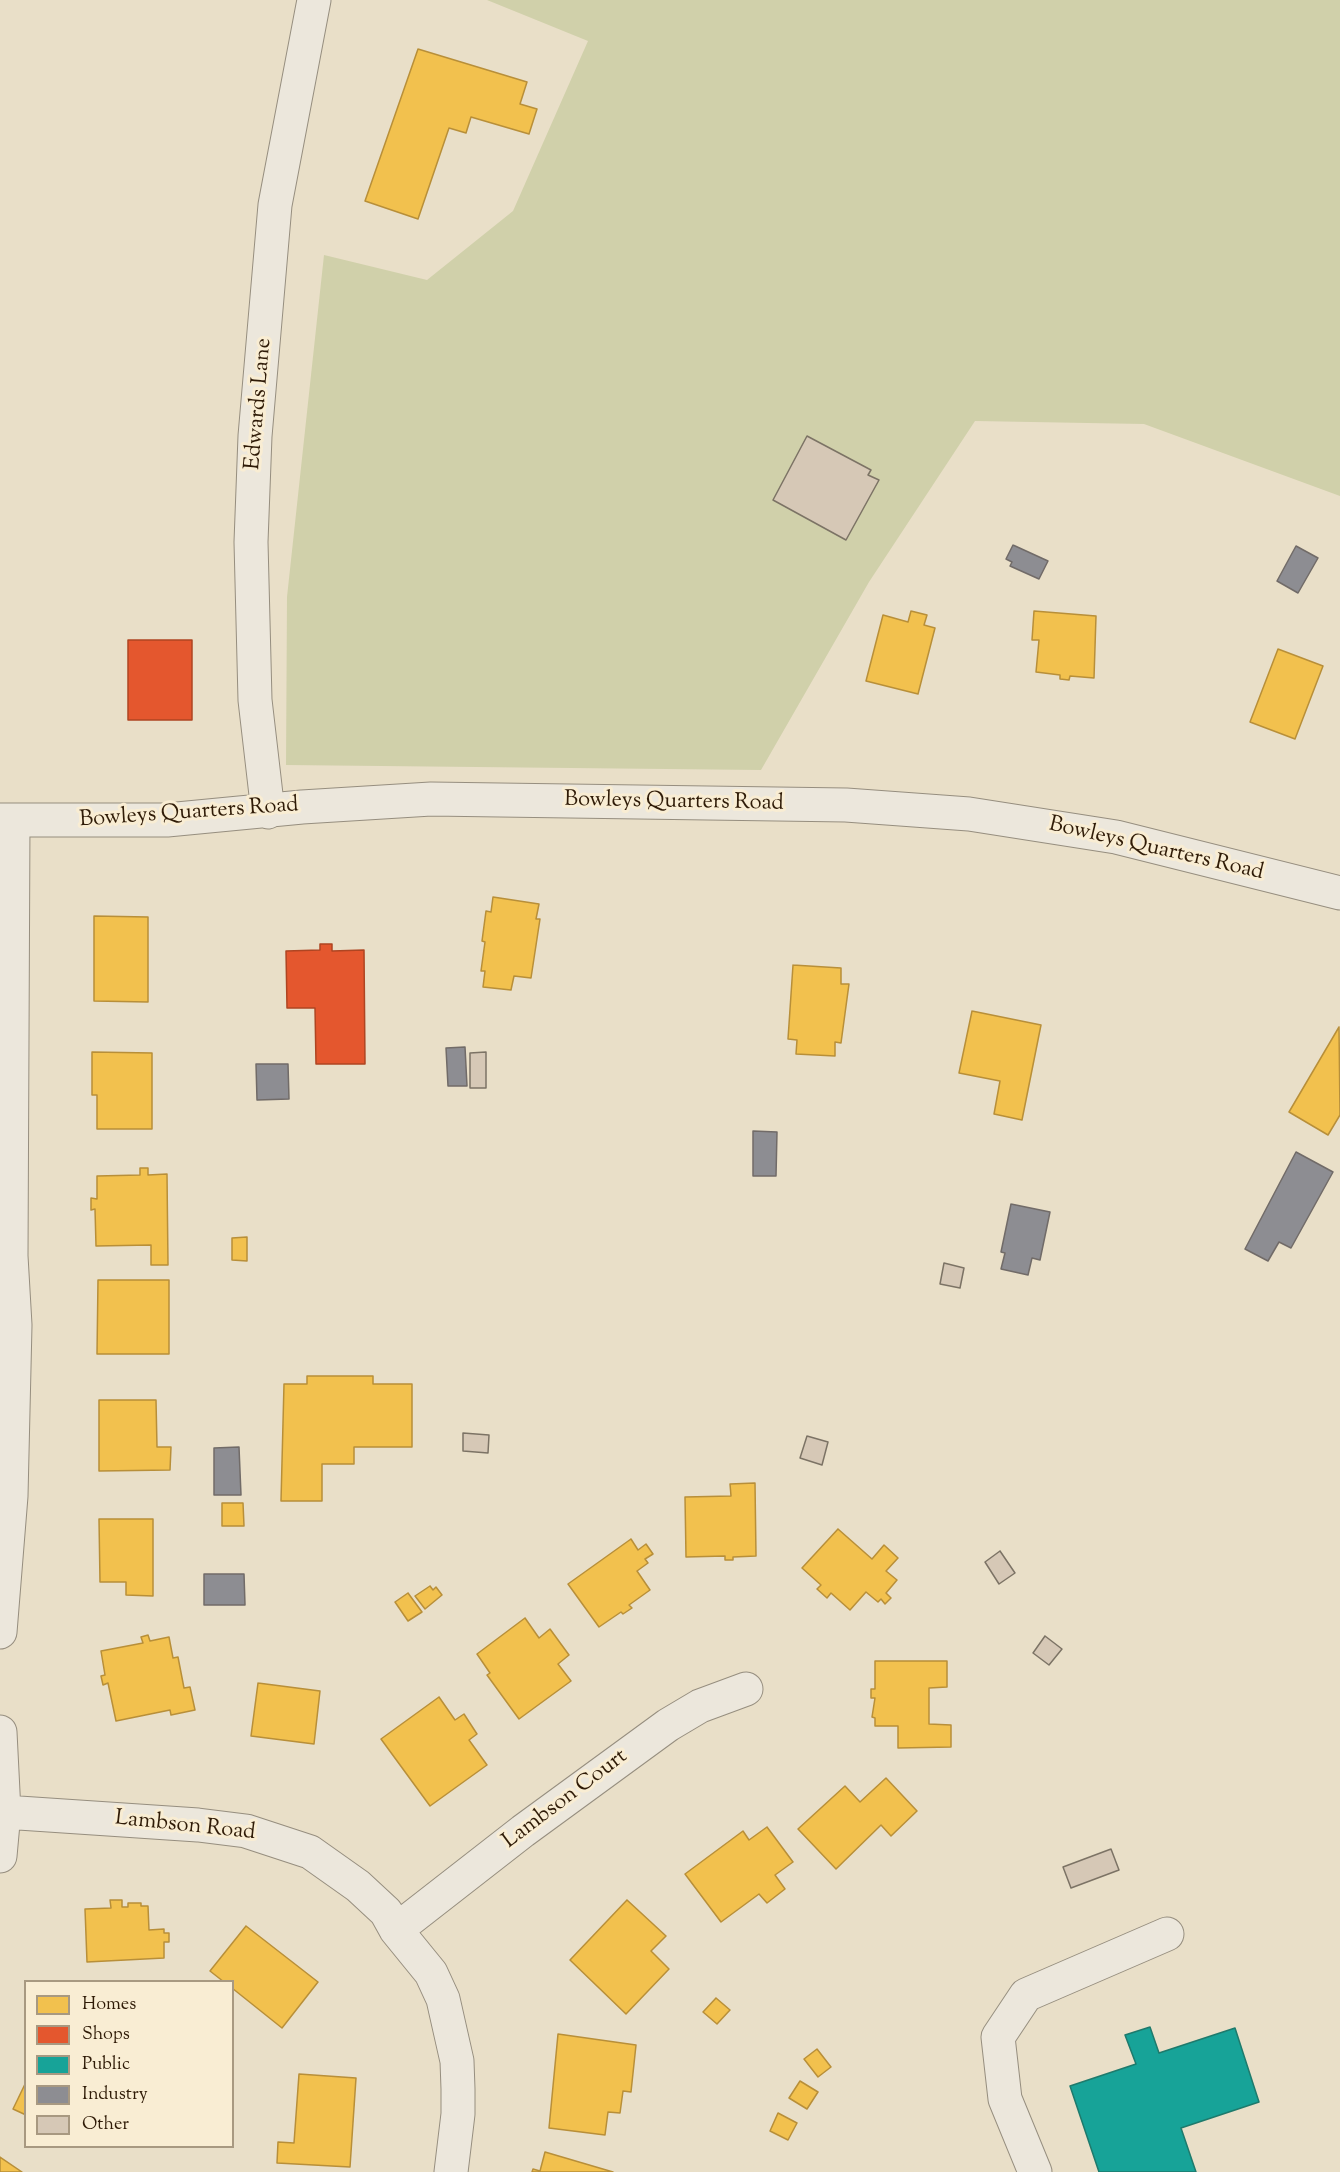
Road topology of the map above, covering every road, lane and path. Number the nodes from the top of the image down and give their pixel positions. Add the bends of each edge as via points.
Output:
1 (314, 0) edge
2 (268, 812) junction
3 (6, 821) edge
4 (1340, 893) edge
5 (5, 1256) edge
6 (0, 1632) edge
7 (746, 1689) dead end
8 (0, 1732) edge
9 (4, 1812) junction
10 (0, 1856) edge
11 (396, 1930) junction
12 (1167, 1934) dead end
13 (451, 2172) edge
14 (1035, 2172) edge

1 - 2 street, Edwards Lane via 275,205 255,436 251,542 255,700
2 - 3 street, Bowleys Quarters Road via 167,820
2 - 4 street, Bowleys Quarters Road via 431,800 846,805 969,814 1116,837
3 - 5 street
5 - 6 street via 15,1325 11,1496
7 - 11 street, Lambson Court via 700,1706 668,1725
8 - 9 street
9 - 10 street
9 - 11 street, Lambson Road via 198,1825 270,1837 310,1852 334,1868 386,1912
11 - 13 street, Lambson Road via 431,1973 450,2024 457,2061 459,2114
12 - 14 street via 1026,1995 998,2037 1005,2099

